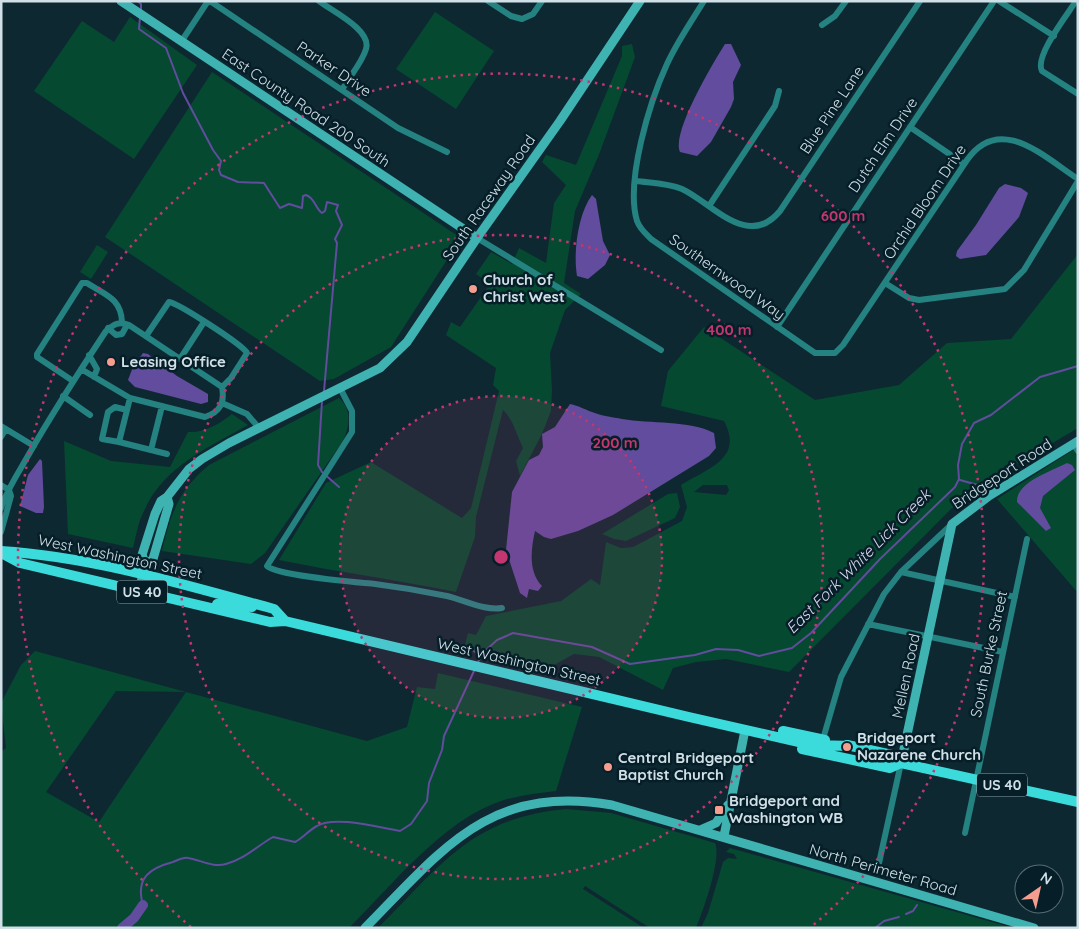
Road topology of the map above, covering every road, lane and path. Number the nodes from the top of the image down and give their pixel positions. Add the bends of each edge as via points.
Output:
1 (121, 1) edge
2 (209, 1) edge
3 (319, 1) edge
4 (488, 1) edge
5 (542, 1) edge
6 (640, 1) edge
7 (704, 1) edge
8 (846, 1) edge
9 (920, 1) edge
10 (994, 1) edge
11 (998, 1) edge
12 (1076, 1) edge
13 (822, 25) dead end
14 (1054, 36) junction
15 (181, 42) junction
16 (342, 90) junction
17 (778, 91) dead end
18 (1078, 94) edge
19 (910, 127) junction
20 (447, 152) dead end
21 (964, 164) junction
22 (1078, 180) edge
23 (636, 182) junction
24 (709, 206) junction
25 (477, 238) junction
26 (885, 283) junction
27 (204, 322) junction
28 (125, 323) junction
29 (777, 327) junction
30 (108, 328) junction
31 (146, 336) junction
32 (661, 350) dead end
33 (823, 354) joint
34 (90, 355) junction
35 (180, 359) junction
36 (81, 369) junction
37 (94, 377) junction
38 (73, 381) junction
39 (222, 387) junction
40 (340, 388) junction
41 (63, 396) junction
42 (130, 398) junction
43 (222, 403) junction
44 (162, 406) junction
45 (127, 410) junction
46 (90, 415) dead end
47 (4, 427) edge
48 (259, 428) junction
49 (1, 437) edge
50 (119, 442) junction
51 (1076, 445) edge
52 (34, 446) junction
53 (151, 450) junction
54 (167, 454) dead end
55 (1, 485) edge
56 (9, 490) junction
57 (6, 502) junction
58 (1, 508) edge
59 (952, 524) junction
60 (1, 532) edge
61 (1027, 540) dead end
62 (1, 552) edge
63 (40, 555) junction
64 (20, 563) junction
65 (144, 569) junction
66 (901, 572) junction
67 (941, 581) junction
68 (138, 592) junction
69 (1014, 597) junction
70 (260, 606) junction
71 (502, 608) dead end
72 (286, 621) junction
73 (868, 624) junction
74 (929, 637) junction
75 (1003, 652) junction
76 (745, 730) junction
77 (823, 740) junction
78 (853, 746) junction
79 (901, 763) junction
80 (975, 779) junction
81 (731, 801) junction
82 (1078, 802) edge
83 (700, 830) junction
84 (965, 833) dead end
85 (724, 836) junction
86 (879, 863) dead end
87 (365, 928) edge
88 (1034, 928) edge

1 - 15 street, East County Road 200 South
2 - 15 street
2 - 16 street, Parker Drive
3 - 16 street via 360,29 367,41 366,50
4 - 5 street via 522,19 531,16
6 - 25 street, South Raceway Road via 560,122
7 - 23 street, Southernwood Way via 676,46 656,89 643,136
8 - 13 street via 833,18
9 - 24 street, Blue Pine Lane via 780,211 770,220 749,226 735,223
10 - 19 street, Dutch Elm Drive
11 - 14 street
12 - 14 street
14 - 18 street via 1042,54 1042,71
15 - 25 street, East County Road 200 South
16 - 20 street, Parker Drive via 398,128
17 - 24 street via 775,106
19 - 21 street
19 - 29 street, Dutch Elm Drive
21 - 22 street, Orchid Bloom Drive via 981,145 1001,138 1020,142
21 - 26 street, Orchid Bloom Drive
22 - 26 street via 1024,270 1005,289 919,300 909,298
23 - 24 street via 675,187
23 - 29 street, Southernwood Way via 635,205 641,230
25 - 32 street
25 - 40 street, South Raceway Road via 401,350 380,368
26 - 33 street, Orchid Bloom Drive via 844,344 835,353
27 - 31 street via 170,302
27 - 35 street
27 - 39 street via 248,353
28 - 30 street
28 - 30 street via 122,334 116,335
28 - 31 street
28 - 38 street via 118,303 82,283 37,354
29 - 33 street, Southernwood Way via 815,353
30 - 34 street
31 - 35 street
34 - 36 street
34 - 37 street via 97,369
35 - 39 street
36 - 37 street
36 - 38 street
37 - 42 street
38 - 41 street
39 - 43 street
40 - 48 street, South Raceway Road
40 - 71 street via 351,406 353,426 350,438 267,566 272,570 403,588 494,609
41 - 46 street
41 - 52 street
42 - 44 street
42 - 45 street
43 - 44 street via 215,414 205,417
43 - 48 street via 247,414
44 - 53 street
45 - 50 street
45 - 50 street via 111,408 106,421 102,439
47 - 49 street
47 - 52 street
48 - 65 street, South Raceway Road via 202,459 178,480 167,497 169,504 153,559
50 - 53 street
51 - 59 street, Bridgeport Road via 989,496
52 - 56 street
53 - 54 street
55 - 56 street
56 - 57 street
57 - 58 street
57 - 60 street
59 - 66 street, Bridgeport Road
59 - 67 street, Mellen Road
61 - 69 street, South Burke Street
62 - 63 main road, West Washington Street / US 40
62 - 64 main road, West Washington Street / US 40
63 - 64 main road via 24,557
63 - 65 main road, West Washington Street / US 40
64 - 65 main road via 47,561 125,576
64 - 68 main road, West Washington Street / US 40
65 - 68 street, South Raceway Road
65 - 70 main road, West Washington Street / US 40
66 - 67 street
66 - 73 street, Bridgeport Road via 884,594
67 - 69 street
67 - 74 street, Mellen Road
68 - 70 main road via 156,589 222,605
68 - 72 main road, West Washington Street / US 40 via 270,622
69 - 75 street, South Burke Street
70 - 72 main road, West Washington Street / US 40 via 274,609
72 - 76 main road, West Washington Street / US 40
73 - 74 street
73 - 77 street, Bridgeport Road via 837,686
74 - 75 street
74 - 79 street, Mellen Road
75 - 80 street, South Burke Street
76 - 77 main road, West Washington Street / US 40 via 759,726
76 - 78 main road via 812,744
76 - 79 main road, West Washington Street / US 40 via 757,740 890,768
76 - 81 street
77 - 78 main road, West Washington Street / US 40
78 - 79 main road, West Washington Street / US 40 via 892,755
79 - 80 main road, West Washington Street / US 40
79 - 86 street, Mellen Road
80 - 82 main road, West Washington Street / US 40
80 - 84 street, South Burke Street
81 - 83 street via 716,823
81 - 85 street
83 - 85 street, North Perimeter Road
83 - 87 street, North Perimeter Road via 612,805 580,800 515,808 481,823 454,840
85 - 88 street, North Perimeter Road

